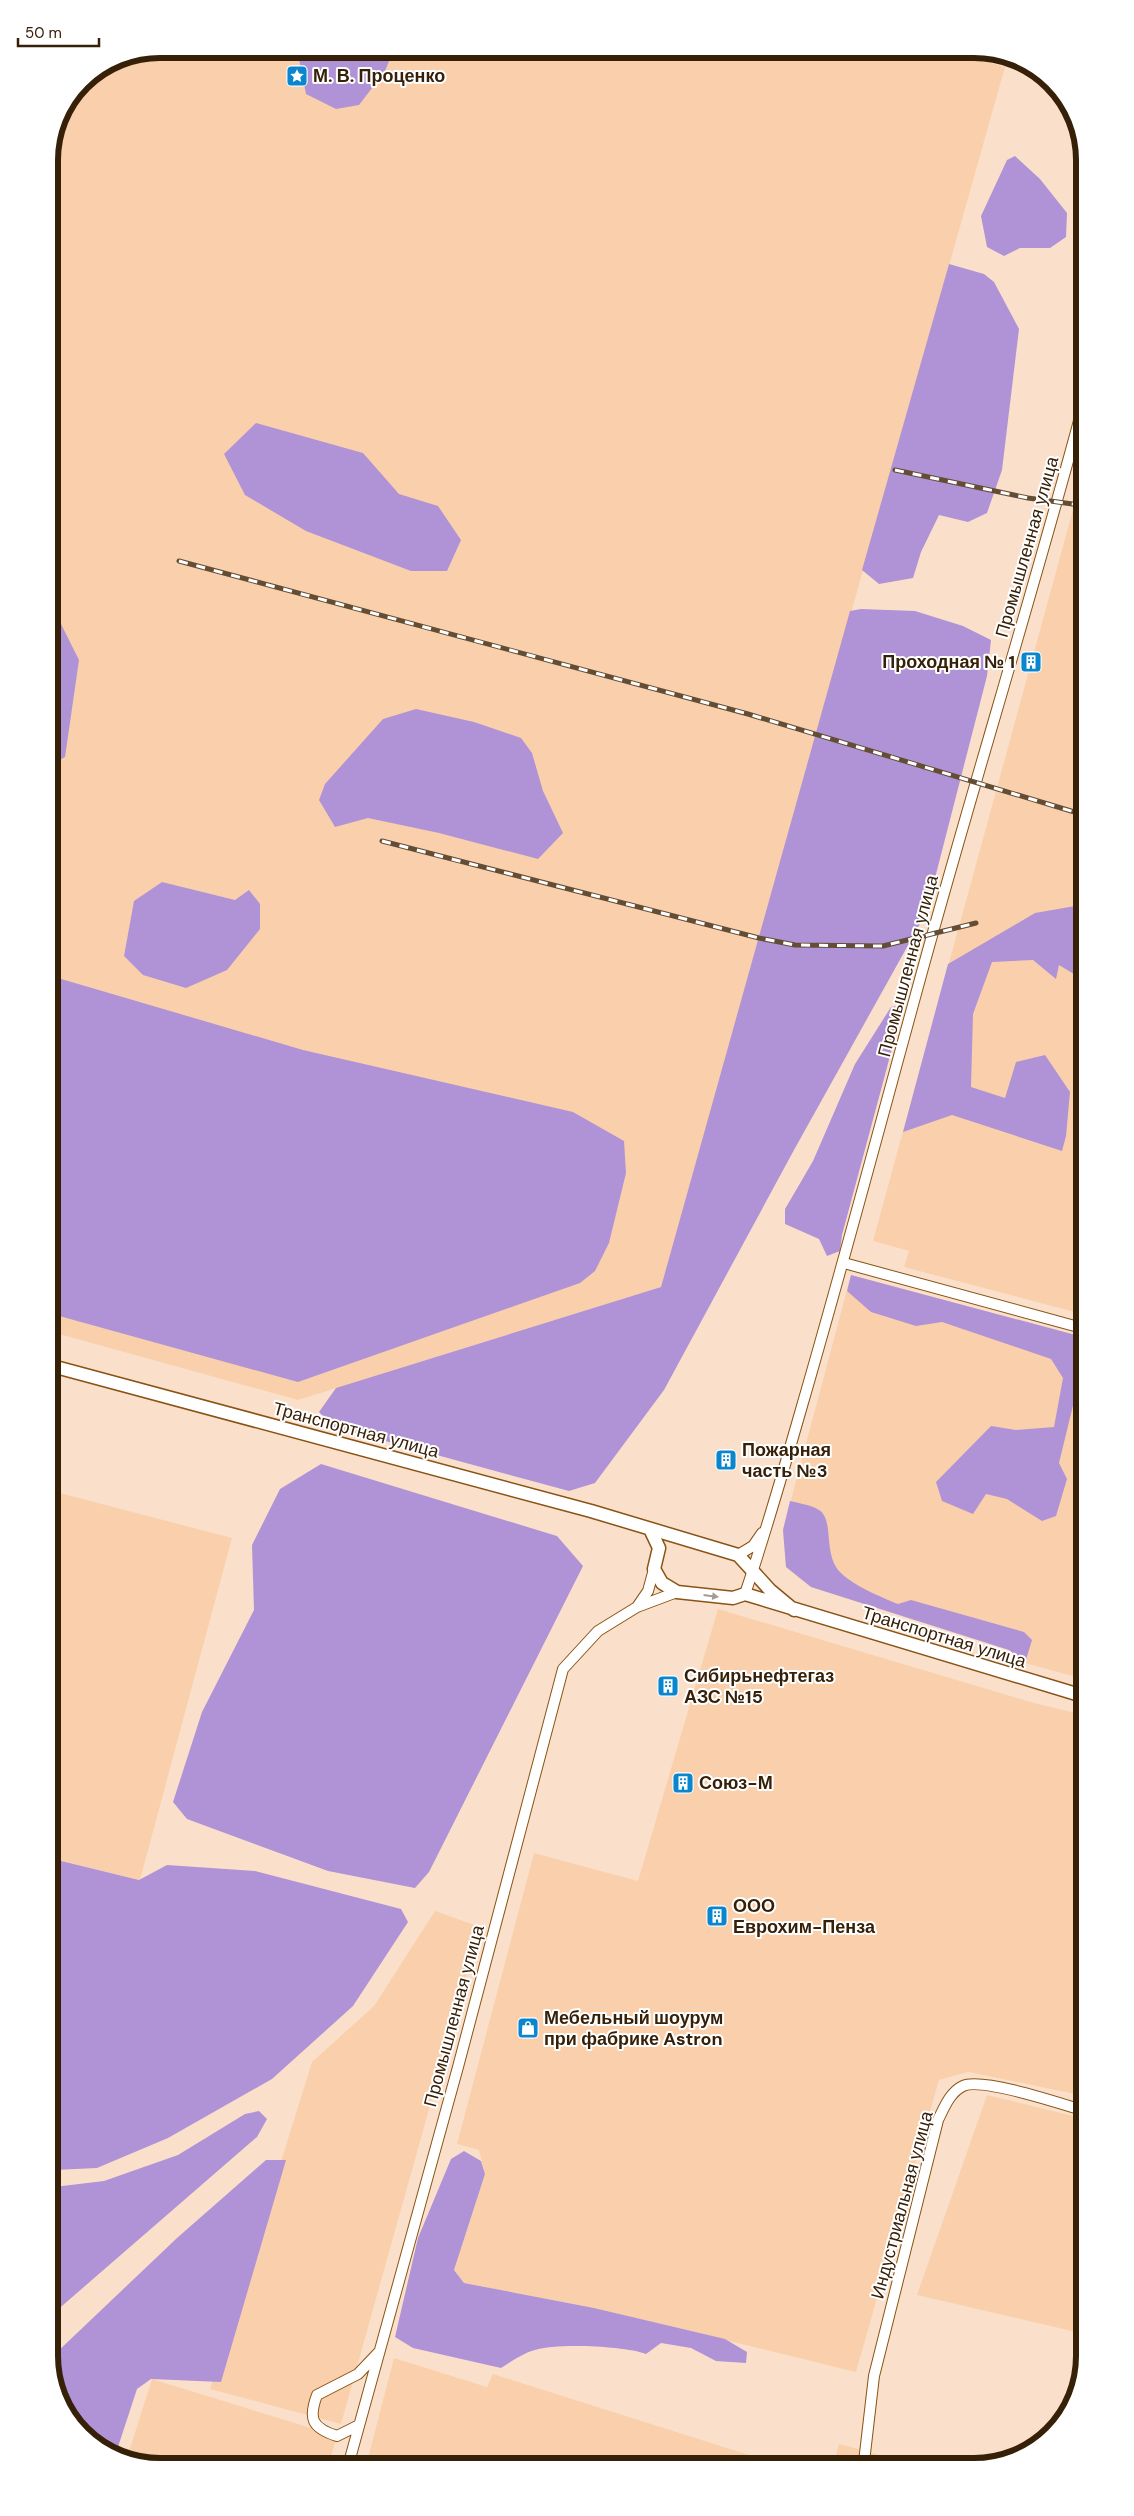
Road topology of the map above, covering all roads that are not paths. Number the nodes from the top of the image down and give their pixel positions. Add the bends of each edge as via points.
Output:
1 (1076, 432) edge
2 (844, 1263) junction
3 (1076, 1326) edge
4 (58, 1368) edge
5 (769, 1524) junction
6 (650, 1529) junction
7 (677, 1537) junction
8 (659, 1548) junction
9 (738, 1555) junction
10 (654, 1569) junction
11 (753, 1571) junction
12 (677, 1592) junction
13 (745, 1594) junction
14 (637, 1607) junction
15 (794, 1610) junction
16 (1076, 1694) edge
17 (1076, 2109) edge
18 (380, 2352) junction
19 (359, 2425) junction
20 (350, 2458) edge
21 (864, 2458) edge

1 - 2 street, Промышленная улица via 1048,540 925,960
2 - 3 street
2 - 5 street, Промышленная улица
4 - 6 street, Транспортная улица
5 - 9 street via 753,1546
5 - 11 street, Промышленная улица
6 - 7 street, Транспортная улица
6 - 8 street
7 - 8 street
7 - 9 street, Транспортная улица
8 - 10 street
9 - 11 street
10 - 12 street via 662,1583
10 - 14 street via 648,1590
11 - 13 street, Промышленная улица
11 - 15 street
12 -> 13 street via 733,1598
12 - 14 street, Промышленная улица
13 - 15 street, Транспортная улица
14 - 18 street, Промышленная улица via 598,1631 563,1669
15 - 16 street, Транспортная улица
17 - 21 street, Индустриальная улица via 983,2083 963,2086 947,2100 938,2120 874,2376
18 - 19 street, Промышленная улица
18 - 19 street via 358,2374 317,2395 311,2412 322,2431 337,2436
19 - 20 street, Промышленная улица

